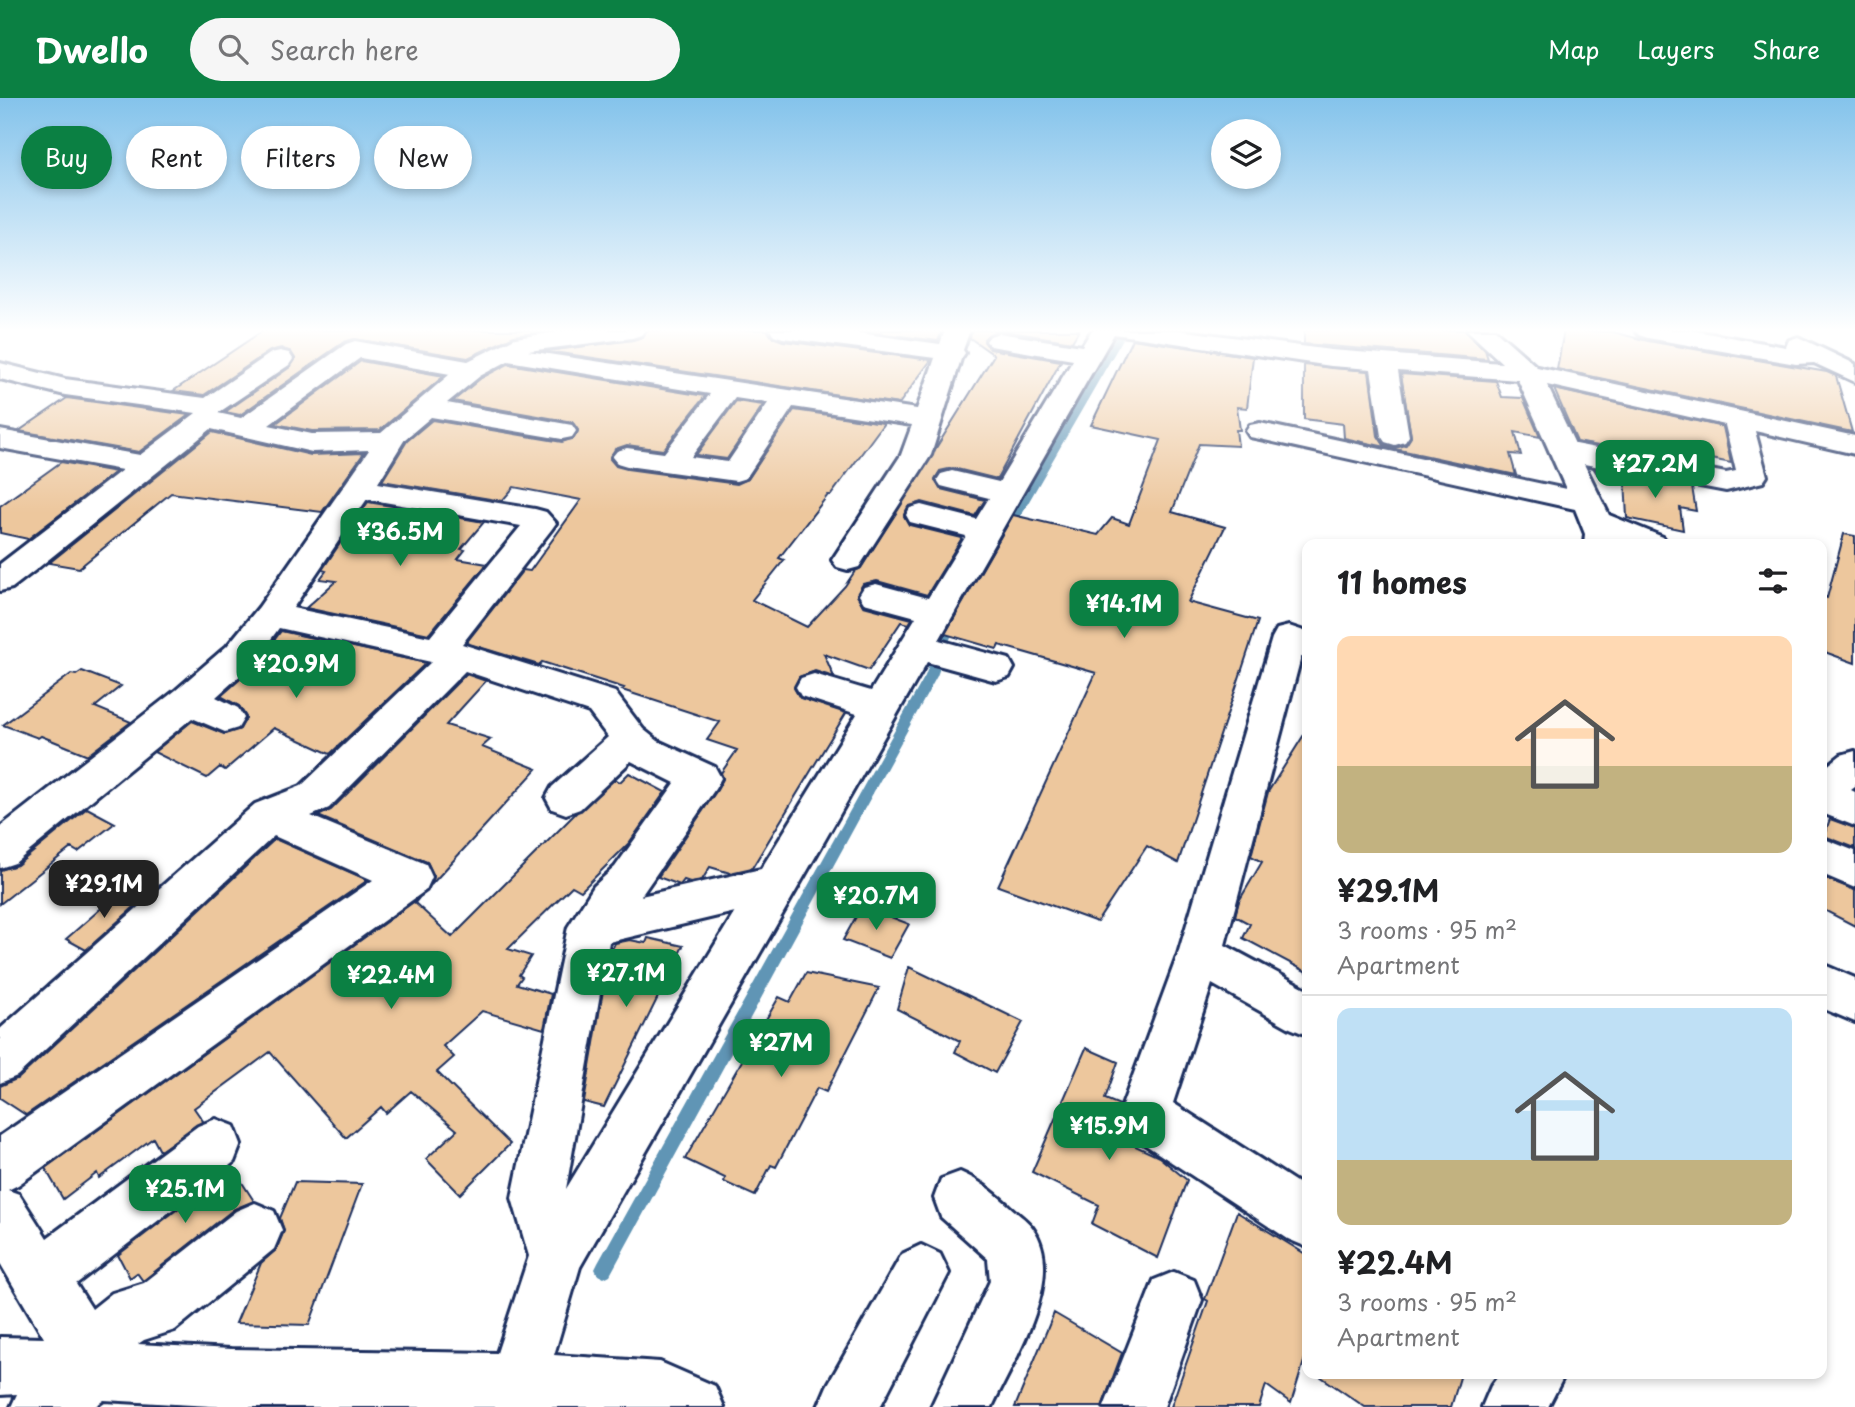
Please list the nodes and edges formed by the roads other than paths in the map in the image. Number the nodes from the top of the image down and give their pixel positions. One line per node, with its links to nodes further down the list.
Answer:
1 (87, 391): 16 (street)
2 (237, 391): 16 (street)
3 (297, 391): 19 (street)
4 (445, 391): 15 (street)
5 (669, 391): 14 (street)
6 (726, 391): 28 (street)
7 (743, 391): 13 (street)
8 (938, 391): 17 (street)
9 (1068, 391): 32 (street)
10 (1388, 391): 22 (street)
11 (1536, 391): 26 (street)
12 (1609, 391): 18 (street)
13 (786, 397): 17 (street); 28 (street)
14 (656, 407)
15 (425, 408): 20 (street); 24 (street)
16 (208, 413): 19 (street); 29 (street)
17 (928, 419): 37 (street)
18 (1738, 420): 25 (street); 26 (street)
19 (246, 428): 24 (street)
20 (562, 431)
21 (1260, 431): 34 (street)
22 (1395, 436)
23 (0, 439): 29 (street)
24 (389, 441): 31 (street)
25 (1855, 445)
26 (1564, 451): 34 (street)
27 (627, 457): 28 (street)
28 (671, 463)
29 (145, 465): 38 (street)
30 (952, 480): 32 (street)
31 (359, 489): 41 (street); 44 (street)
32 (1008, 493): 35 (street)
33 (921, 515): 35 (street)
34 (1595, 523): 36 (street)
35 (986, 531): 40 (street)
36 (1638, 539)
37 (848, 560)
38 (0, 580)
39 (876, 595): 40 (street)
40 (938, 611): 43 (street)
41 (271, 615): 44 (street); 47 (street)
42 (1302, 644): 62 (street)
43 (917, 647): 45 (street); 48 (street)
44 (449, 654): 50 (street); 56 (street)
45 (996, 668)
46 (814, 687): 48 (street)
47 (189, 700): 49 (street); 57 (street)
48 (881, 708): 60 (street)
49 (225, 718)
50 (630, 739): 54 (street); 61 (street)
51 (1855, 766): 52 (street)
52 (1827, 789)
53 (1827, 796): 55 (street)
54 (566, 798)
55 (1855, 810)
56 (269, 816): 66 (street); 68 (street)
57 (0, 851)
58 (1827, 857): 59 (street)
59 (1855, 870)
60 (777, 884): 61 (street); 73 (street)
61 (590, 927): 73 (street)
62 (1200, 954): 65 (street); 71 (street)
63 (1827, 987): 64 (street)
64 (1855, 1001)
65 (1302, 1010)
66 (0, 1060)
67 (216, 1144): 75 (street)
68 (0, 1167)
69 (960, 1198): 85 (street)
70 (0, 1213): 75 (street)
71 (1302, 1217)
72 (255, 1230): 77 (street)
73 (556, 1256): 81 (street)
74 (921, 1273): 84 (street)
75 (40, 1277): 77 (street)
76 (1174, 1300): 86 (street)
77 (91, 1361): 78 (street); 80 (street); 82 (street)
78 (0, 1366)
79 (1532, 1379): 87 (street)
80 (226, 1392): 81 (street)
81 (512, 1394): 83 (street)
82 (41, 1407)
83 (694, 1407)
84 (848, 1407)
85 (961, 1407)
86 (1134, 1407)
87 (1512, 1407)

